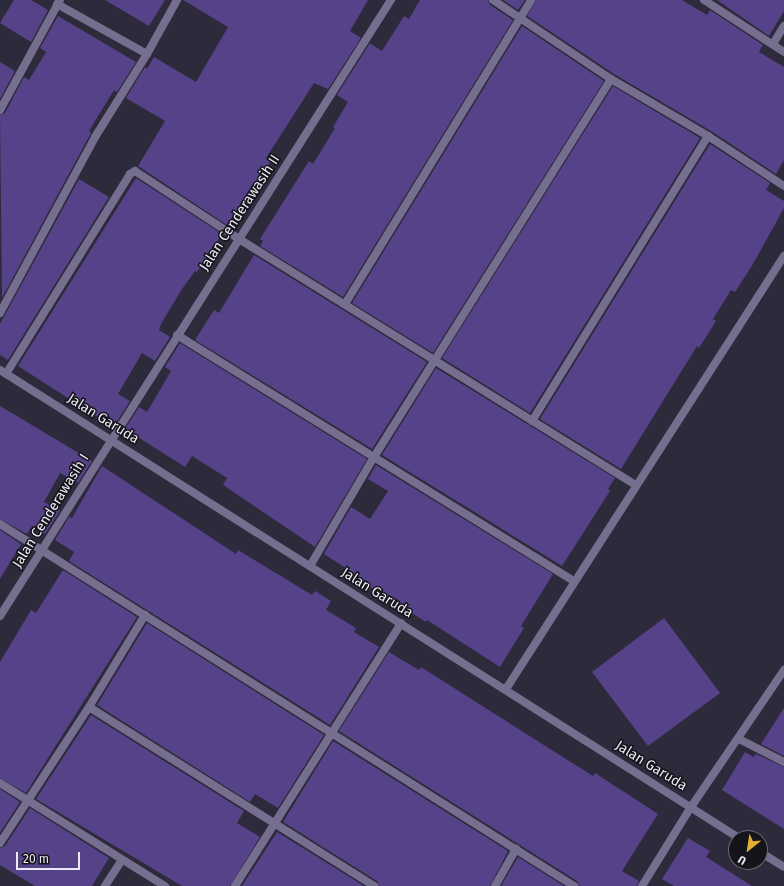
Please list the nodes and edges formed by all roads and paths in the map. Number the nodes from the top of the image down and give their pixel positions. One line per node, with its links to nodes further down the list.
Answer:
1 (177, 0): 11 (street)
2 (391, 0): 16 (street, Jalan Cenderawasih II)
3 (493, 0): 7 (street)
4 (530, 0): 7 (street)
5 (704, 0): 9 (street)
6 (58, 2): 11 (street); 13 (street)
7 (520, 16): 12 (street); 18 (street)
8 (784, 26): 9 (street)
9 (773, 44): 10 (street)
10 (784, 52)
11 (147, 54): 19 (street)
12 (611, 78): 14 (street); 21 (street)
13 (0, 110)
14 (708, 136): 15 (street); 23 (street)
15 (784, 186)
16 (239, 239): 18 (street); 20 (street, Jalan Cenderawasih II); 22 (street)
17 (784, 256): 26 (street)
18 (345, 304): 21 (street)
19 (0, 313)
20 (177, 335): 24 (street, Jalan Cenderawasih II); 25 (street)
21 (435, 360): 23 (street); 25 (street)
22 (3, 372): 24 (street, Jalan Garuda)
23 (532, 421): 26 (street)
24 (110, 440): 28 (street, Jalan Cenderawasih I); 29 (street, Jalan Garuda)
25 (374, 457): 29 (street); 30 (street)
26 (636, 484): 30 (street)
27 (0, 524): 28 (street)
28 (43, 551): 31 (street); 32 (street, Jalan Cenderawasih I)
29 (310, 566): 33 (street, Jalan Garuda)
30 (574, 581): 35 (street)
31 (145, 615): 36 (street); 37 (street)
32 (0, 616)
33 (401, 623): 35 (street, Jalan Garuda); 37 (street)
34 (784, 670): 38 (street)
35 (506, 689): 42 (street, Jalan Garuda)
36 (89, 707): 41 (street); 43 (street)
37 (331, 734): 43 (street); 46 (street)
38 (739, 739): 39 (street); 42 (street)
39 (784, 762)
40 (0, 783): 41 (street)
41 (26, 801): 45 (street); 48 (street)
42 (691, 807): 44 (street, Jalan Garuda); 56 (street)
43 (274, 823): 52 (street); 53 (street)
44 (728, 831)
45 (0, 843)
46 (516, 849): 54 (street); 55 (street)
47 (768, 857): 49 (street)
48 (122, 860): 50 (street); 51 (street)
49 (784, 867)
50 (105, 886)
51 (165, 886)
52 (235, 886)
53 (374, 886)
54 (494, 886)
55 (574, 886)
56 (642, 886)

